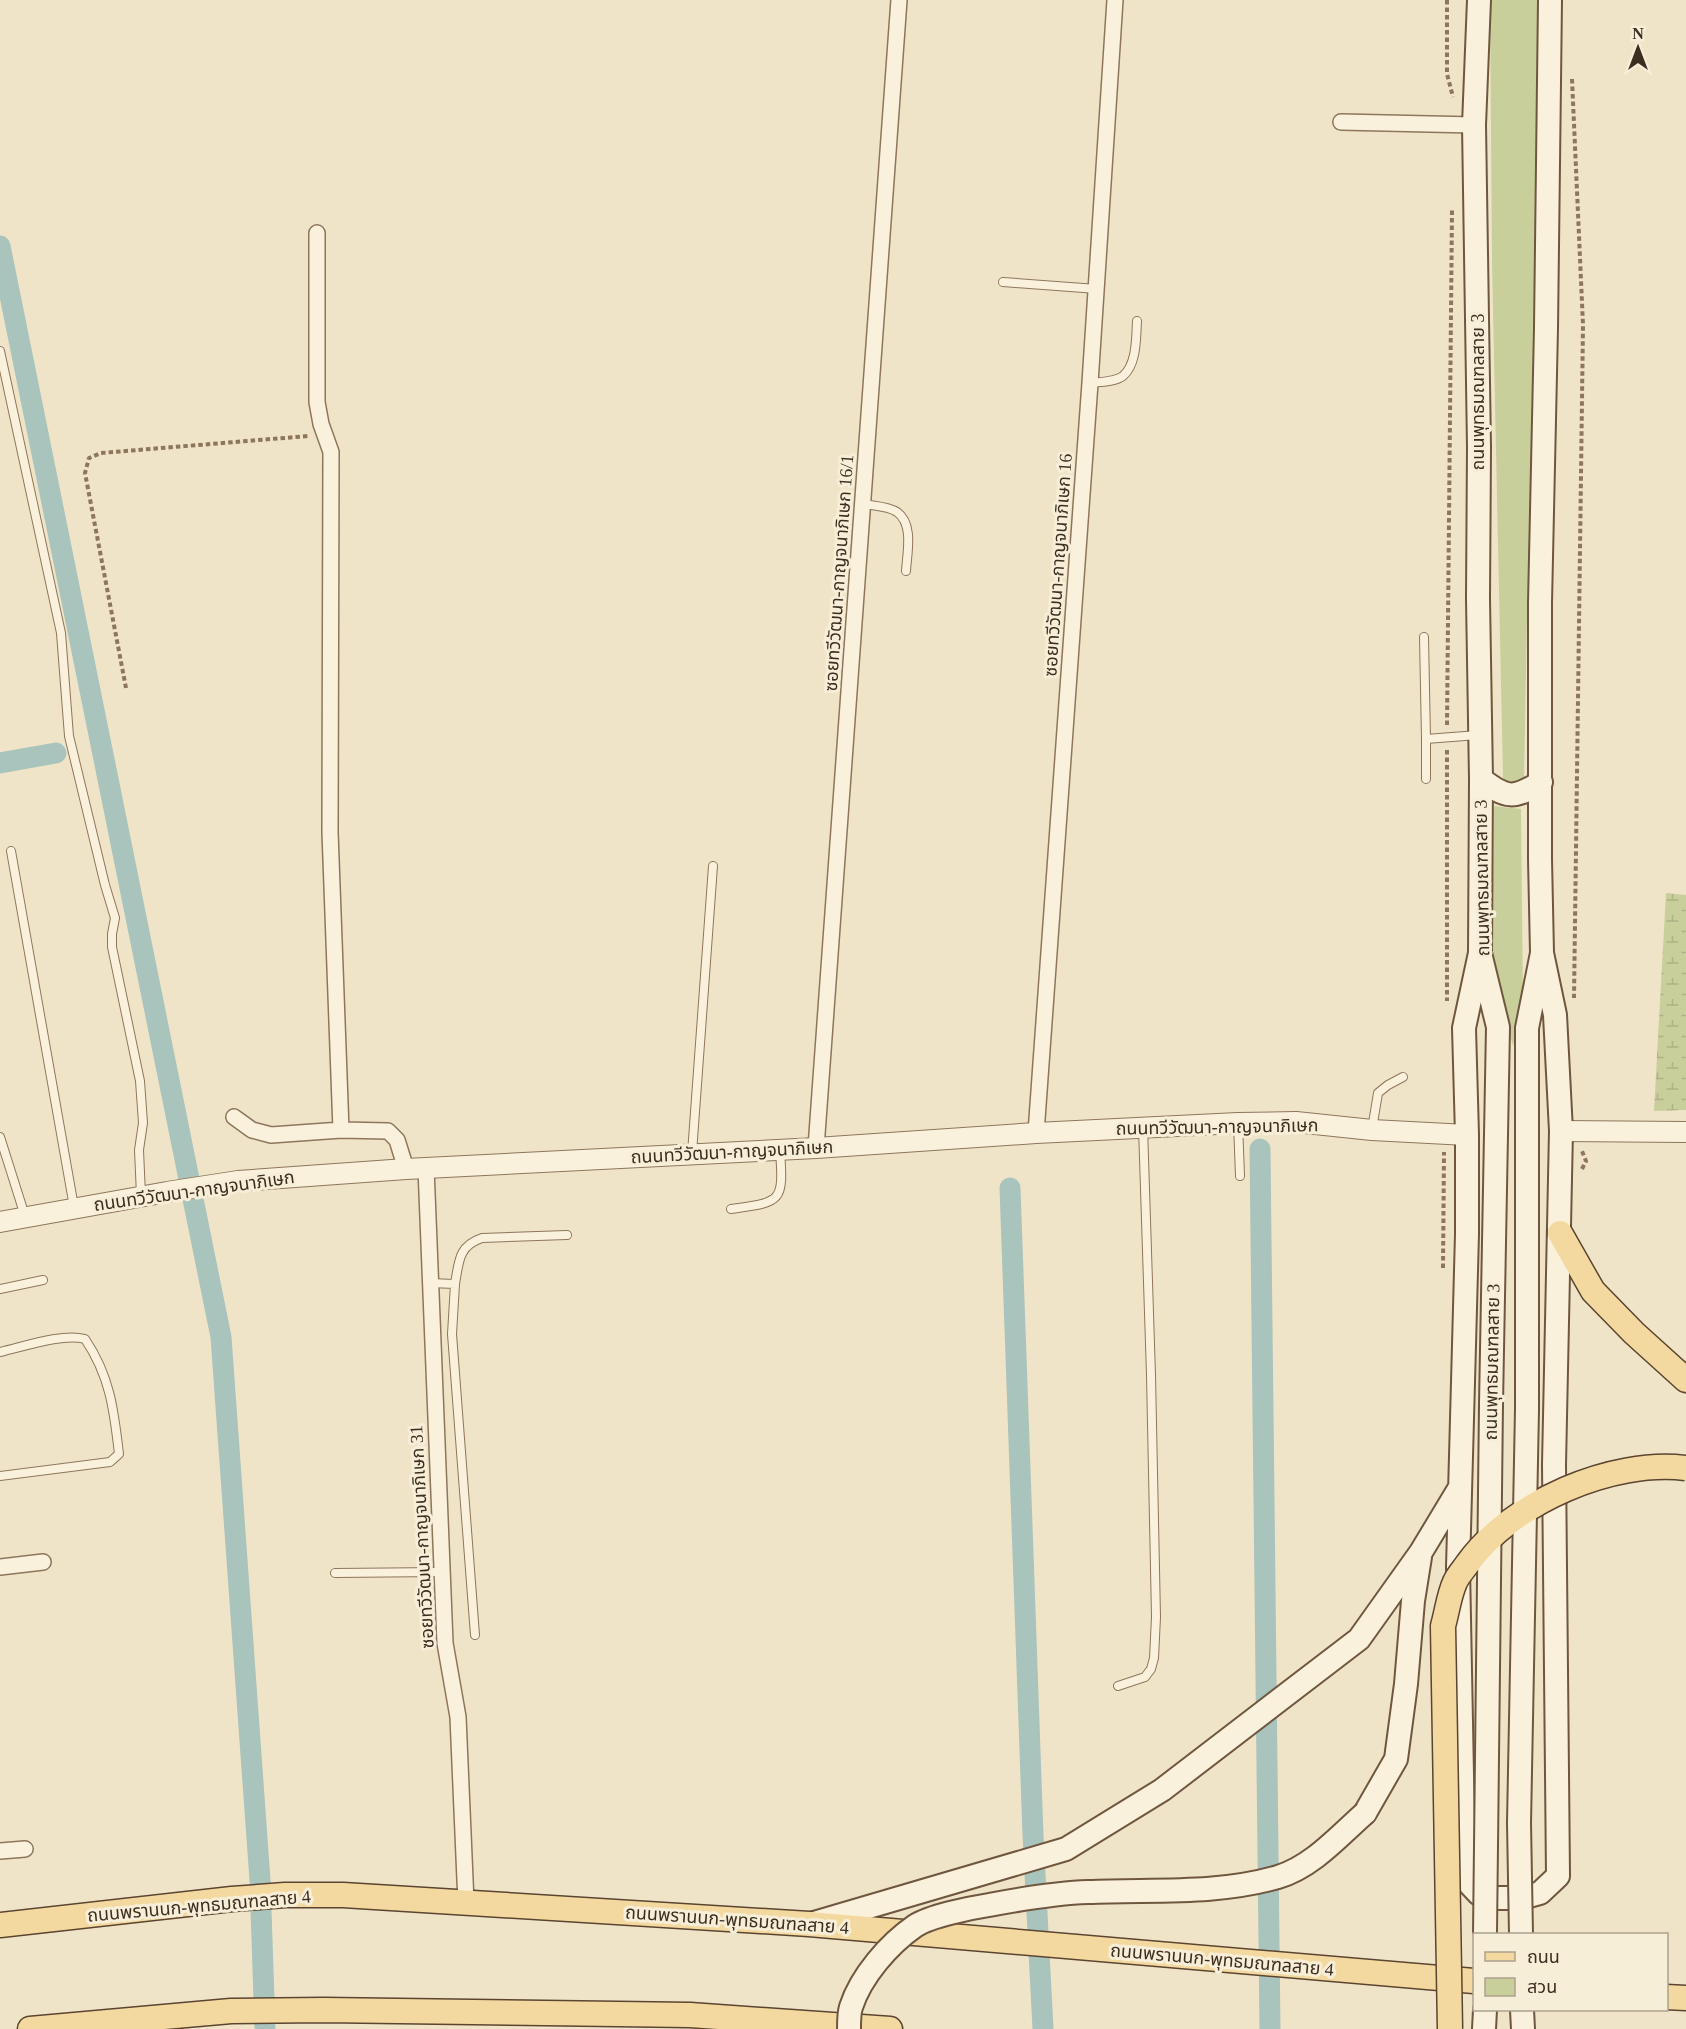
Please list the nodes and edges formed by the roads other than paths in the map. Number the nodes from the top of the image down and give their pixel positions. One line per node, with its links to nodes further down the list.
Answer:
1 (899, 0): 13 (street, ซอยทวีวัฒนา-กาญจนาภิเษก 16/1)
2 (1115, 0): 9 (street, ซอยทวีวัฒนา-กาญจนาภิเษก 16)
3 (1550, 0): 20 (main road, ถนนพุทธมณฑลสาย 3)
4 (1479, 10): 6 (main road, ถนนพุทธมณฑลสาย 3)
5 (1341, 122): 6 (street)
6 (1474, 125): 16 (main road, ถนนพุทธมณฑลสาย 3)
7 (317, 233): 29 (street)
8 (1003, 282): 9 (lane)
9 (1097, 289): 12 (street, ซอยทวีวัฒนา-กาญจนาภิเษก 16)
10 (1137, 321): 12 (lane)
11 (0, 351): 42 (lane)
12 (1090, 383): 33 (street, ซอยทวีวัฒนา-กาญจนาภิเษก 16)
13 (864, 504): 14 (lane); 36 (street, ซอยทวีวัฒนา-กาญจนาภิเษก 16/1)
14 (906, 571)
15 (1424, 637): 17 (lane)
16 (1481, 735): 17 (lane); 19 (main road, ถนนพุทธมณฑลสาย 3)
17 (1426, 739): 18 (lane)
18 (1426, 779)
19 (1481, 779): 20 (main road); 23 (main road, ถนนพุทธมณฑลสาย 3)
20 (1541, 782): 24 (main road, ถนนพุทธมณฑลสาย 3)
21 (11, 851): 43 (lane)
22 (712, 866): 38 (lane)
23 (1480, 952): 34 (main road); 70 (main road, ถนนพุทธมณฑลสาย 3, bridge)
24 (1542, 953): 31 (main road); 71 (main road, ถนนพุทธมณฑลสาย 3, bridge)
25 (1403, 1077): 30 (lane)
26 (234, 1117): 29 (street)
27 (1238, 1124): 28 (street, ถนนทวีวัฒนา-กาญจนาภิเษก); 30 (street, ถนนทวีวัฒนา-กาญจนาภิเษก); 41 (lane)
28 (1143, 1127): 33 (street, ถนนทวีวัฒนา-กาญจนาภิเษก); 64 (lane)
29 (341, 1130): 40 (street)
30 (1372, 1130): 34 (street, ถนนทวีวัฒนา-กาญจนาภิเษก)
31 (1561, 1131): 32 (street); 47 (main road)
32 (1686, 1132)
33 (1036, 1133): 36 (street, ถนนทวีวัฒนา-กาญจนาภิเษก)
34 (1467, 1135): 57 (main road)
35 (0, 1137): 45 (lane)
36 (816, 1148): 37 (street, ถนนทวีวัฒนา-กาญจนาภิเษก)
37 (780, 1149): 38 (street, ถนนทวีวัฒนา-กาญจนาภิเษก); 44 (lane)
38 (692, 1153): 39 (street, ถนนทวีวัฒนา-กาญจนาภิเษก)
39 (426, 1168): 40 (street, ถนนทวีวัฒนา-กาญจนาภิเษก); 50 (street, ซอยทวีวัฒนา-กาญจนาภิเษก 31)
40 (406, 1169): 42 (street, ถนนทวีวัฒนา-กาญจนาภิเษก)
41 (1240, 1176)
42 (141, 1197): 43 (street, ถนนทวีวัฒนา-กาญจนาภิเษก)
43 (75, 1208): 45 (street, ถนนทวีวัฒนา-กาญจนาภิเษก)
44 (731, 1209)
45 (26, 1218): 46 (street, ถนนทวีวัฒนา-กาญจนาภิเษก)
46 (0, 1222)
47 (1560, 1233): 54 (main road); 57 (main road)
48 (567, 1235): 51 (lane)
49 (43, 1280): 52 (lane)
50 (430, 1283): 51 (lane); 61 (street, ซอยทวีวัฒนา-กาญจนาภิเษก 31)
51 (455, 1284): 63 (lane)
52 (0, 1289)
53 (0, 1352): 56 (lane)
54 (1686, 1380)
55 (1686, 1468): 81 (main road, bridge)
56 (0, 1476)
57 (1460, 1488): 58 (main road)
58 (1421, 1552): 68 (main road); 79 (main road, bridge)
59 (42, 1562): 60 (street)
60 (0, 1567)
61 (441, 1572): 62 (lane); 67 (street, ซอยทวีวัฒนา-กาญจนาภิเษก 31)
62 (335, 1573)
63 (475, 1635)
64 (1118, 1686)
65 (25, 1849): 66 (street)
66 (0, 1851)
67 (466, 1903): 68 (main road, ถนนพรานนก-พุทธมณฑลสาย 4); 69 (main road, ถนนพรานนก-พุทธมณฑลสาย 4)
68 (809, 1924): 72 (main road, ถนนพรานนก-พุทธมณฑลสาย 4)
69 (0, 1925)
70 (1485, 1933)
71 (1521, 1933)
72 (1473, 1981)
73 (1668, 1997): 74 (main road)
74 (1686, 1998)
75 (1485, 2011): 82 (main road)
76 (1522, 2011): 83 (main road)
77 (468, 2020): 78 (main road); 80 (main road)
78 (30, 2029)
79 (849, 2029)
80 (890, 2029)
81 (1450, 2029)
82 (1484, 2029)
83 (1523, 2029)

